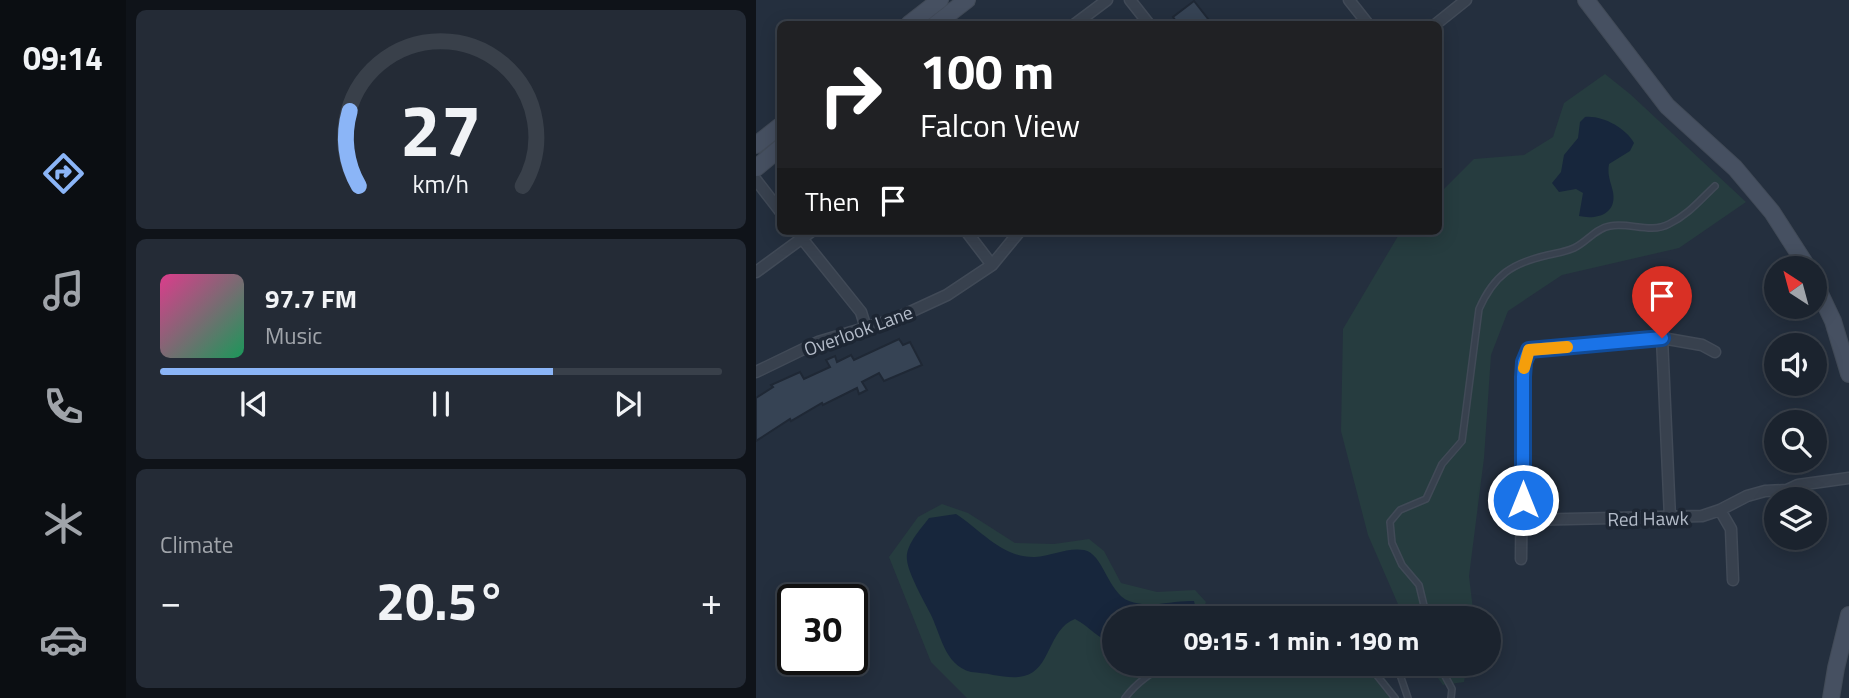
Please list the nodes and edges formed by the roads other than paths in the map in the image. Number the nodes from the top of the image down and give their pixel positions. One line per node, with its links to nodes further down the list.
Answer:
1 (940, 0): 8 (street)
2 (967, 0): 9 (street)
3 (1107, 0): 10 (street)
4 (1130, 0): 11 (street)
5 (1349, 0): 12 (street)
6 (1466, 0): 13 (street)
7 (1586, 0): 24 (street)
8 (913, 21)
9 (940, 21)
10 (1079, 21)
11 (1147, 21)
12 (1366, 21)
13 (1440, 21)
14 (777, 128): 15 (street)
15 (756, 145)
16 (777, 150): 17 (street)
17 (756, 167)
18 (756, 180): 20 (street)
19 (1715, 186): 39 (lane)
20 (777, 207)
21 (799, 235): 26 (street); 28 (street)
22 (969, 235): 25 (street)
23 (1017, 235): 25 (street, Overlook Lane)
24 (1800, 256)
25 (992, 265): 28 (street, Overlook Lane)
26 (756, 272)
27 (1827, 308): 32 (street)
28 (866, 328): 31 (street, Overlook Lane)
29 (1662, 338): 30 (street); 35 (street); 36 (street)
30 (1715, 352)
31 (756, 372)
32 (1849, 374)
33 (1849, 478): 34 (street, Red Hawk)
34 (1720, 510): 35 (street, Red Hawk); 38 (street)
35 (1670, 518): 36 (street, Red Hawk)
36 (1523, 520): 37 (street)
37 (1521, 559)
38 (1733, 580)
39 (1424, 606)
40 (1849, 615): 41 (street)
41 (1842, 669): 50 (street)
42 (1149, 676): 46 (lane)
43 (1377, 676): 47 (lane)
44 (1400, 676): 48 (lane)
45 (1445, 676): 49 (lane)
46 (1125, 698)
47 (1395, 698)
48 (1408, 698)
49 (1451, 698)
50 (1831, 698)

